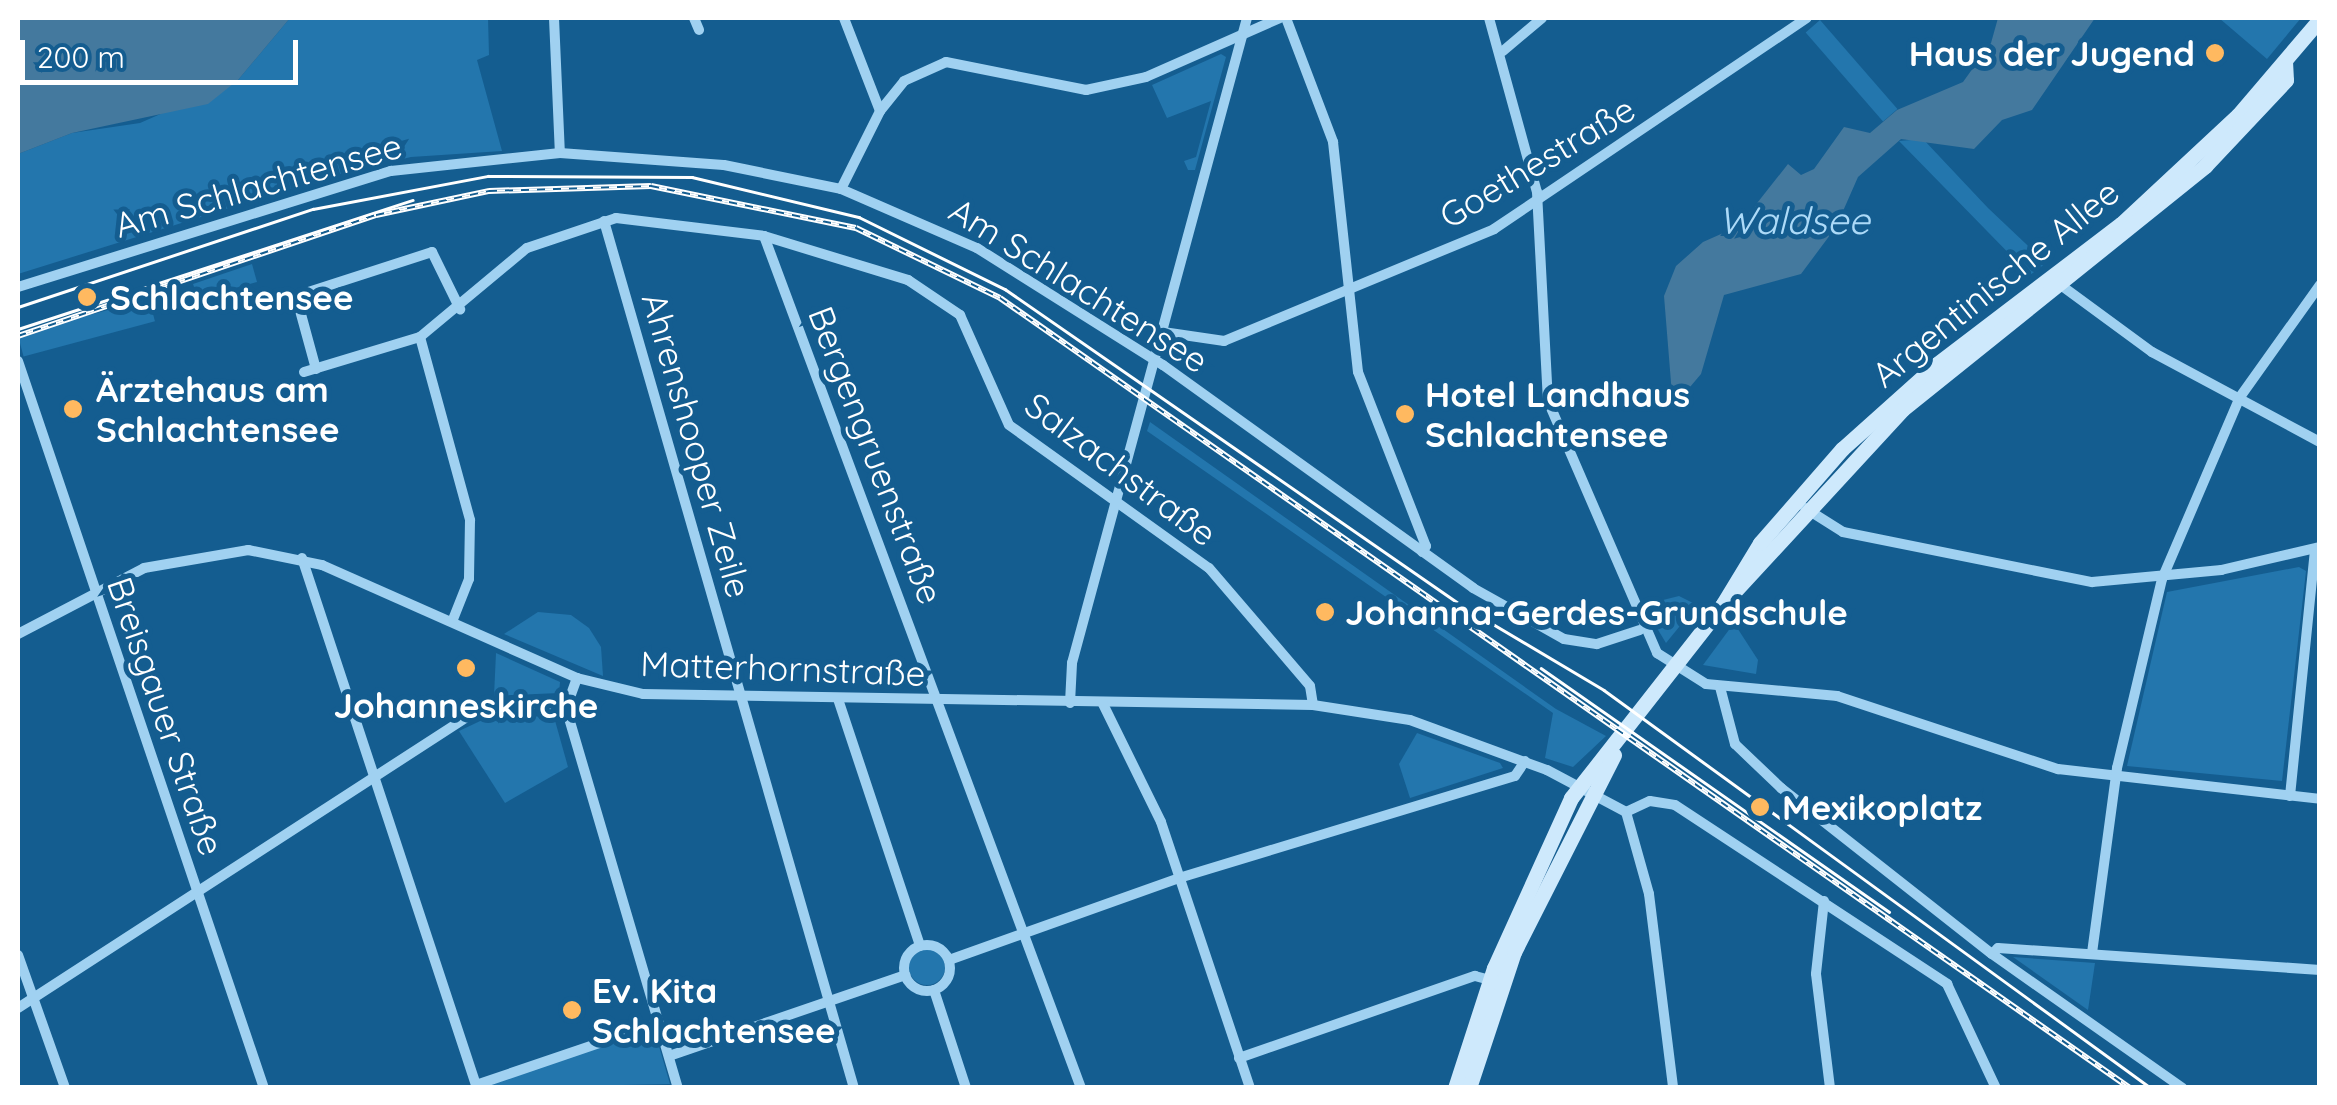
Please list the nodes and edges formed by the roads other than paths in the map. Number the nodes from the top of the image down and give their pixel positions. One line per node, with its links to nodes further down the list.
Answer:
1 (554, 18): 15 (street)
2 (694, 18): 10 (street)
3 (844, 18): 14 (street)
4 (1247, 18): 11 (street)
5 (1283, 18): 11 (street); 23 (street)
6 (1490, 18): 12 (street)
7 (1542, 18): 12 (street)
8 (1806, 18): 17 (street, Goethestraße)
9 (2320, 19): 13 (main road, Argentinische Allee)
10 (698, 30)
11 (1242, 34): 14 (street); 25 (street)
12 (1503, 52): 17 (street)
13 (2285, 62): 21 (main road, Argentinische Allee); 33 (main road, Argentinische Allee)
14 (880, 111): 16 (street)
15 (560, 152): 16 (street, Am Schlachtensee); 22 (street, Am Schlachtensee)
16 (841, 190): 27 (street, Am Schlachtensee)
17 (1538, 201): 23 (street, Goethestraße); 40 (street)
18 (604, 221): 19 (street, Salzachstraße); 24 (street, Salzachstraße); 45 (street, Ahrenshooper Zeile)
19 (764, 236): 32 (street, Salzachstraße); 47 (street, Bergengruenstraße)
20 (2320, 285): 30 (street)
21 (2062, 286): 30 (street); 33 (main road, Argentinische Allee)
22 (18, 287)
23 (1346, 291): 25 (street, Goethestraße); 35 (street)
24 (460, 308): 26 (street, Salzachstraße); 26 (street, Salzachstraße)
25 (1163, 332): 27 (street)
26 (420, 337): 39 (street)
27 (1155, 360): 32 (street); 35 (street, Am Schlachtensee)
28 (18, 361): 29 (street, Breisgauer Straße)
29 (21, 383): 38 (street, Breisgauer Straße)
30 (2240, 396): 31 (street); 37 (street)
31 (2320, 442)
32 (1118, 498): 48 (street); 50 (street, Salzachstraße)
33 (1802, 505): 37 (street); 42 (main road, Argentinische Allee)
34 (2317, 548): 37 (street); 58 (street)
35 (1422, 552): 40 (street, Am Schlachtensee)
36 (302, 558): 38 (street, Matterhornstraße); 39 (street, Matterhornstraße); 54 (street)
37 (2162, 579): 55 (street)
38 (95, 592): 41 (street, Matterhornstraße); 62 (street, Breisgauer Straße)
39 (452, 622): 43 (street, Matterhornstraße)
40 (1640, 630): 42 (street)
41 (18, 634)
42 (1676, 669): 44 (street); 52 (main road, Argentinische Allee)
43 (577, 678): 45 (street, Matterhornstraße); 51 (street)
44 (1720, 687): 55 (street); 67 (street)
45 (741, 696): 46 (street, Matterhornstraße); 75 (street, Ahrenshooper Zeile)
46 (838, 699): 47 (street, Matterhornstraße); 65 (street)
47 (938, 700): 48 (street, Matterhornstraße); 64 (street, Bergengruenstraße)
48 (1070, 703): 49 (street, Matterhornstraße)
49 (1103, 704): 50 (street, Matterhornstraße); 61 (street)
50 (1313, 704): 53 (street, Matterhornstraße)
51 (566, 708): 54 (street); 77 (street)
52 (1618, 747): 56 (main road); 57 (main road)
53 (1524, 762): 56 (street, Matterhornstraße); 61 (street)
54 (371, 778): 62 (street); 80 (street)
55 (2115, 780): 58 (street); 66 (street)
56 (1579, 786): 57 (street, Matterhornstraße); 72 (main road)
57 (1594, 795): 60 (street, Matterhornstraße); 89 (main road)
58 (2290, 796): 59 (street)
59 (2320, 799)
60 (1626, 812): 63 (street); 90 (street)
61 (1179, 878): 64 (street); 79 (street)
62 (196, 890): 74 (street); 83 (street, Breisgauer Straße)
63 (1824, 901): 91 (street); 92 (street)
64 (1024, 933): 69 (street); 86 (street, Bergengruenstraße)
65 (920, 946): 69 (street); 71 (street)
66 (2092, 953): 67 (street); 70 (street)
67 (1992, 954): 93 (street)
68 (18, 955): 74 (street)
69 (949, 960): 73 (street)
70 (2320, 970)
71 (905, 975): 73 (street); 75 (street)
72 (1490, 980): 79 (street); 88 (main road)
73 (934, 990): 85 (street)
74 (34, 995): 76 (street); 82 (street)
75 (828, 1001): 78 (street); 84 (street, Ahrenshooper Zeile)
76 (18, 1008)
77 (658, 1023): 78 (street); 80 (street)
78 (669, 1056): 81 (street)
79 (1239, 1058): 87 (street)
80 (476, 1086)
81 (676, 1087)
82 (64, 1088)
83 (264, 1088)
84 (854, 1088)
85 (966, 1088)
86 (1081, 1088)
87 (1250, 1088)
88 (1455, 1088)
89 (1468, 1088)
90 (1673, 1088)
91 (1830, 1088)
92 (1996, 1088)
93 (2182, 1088)

